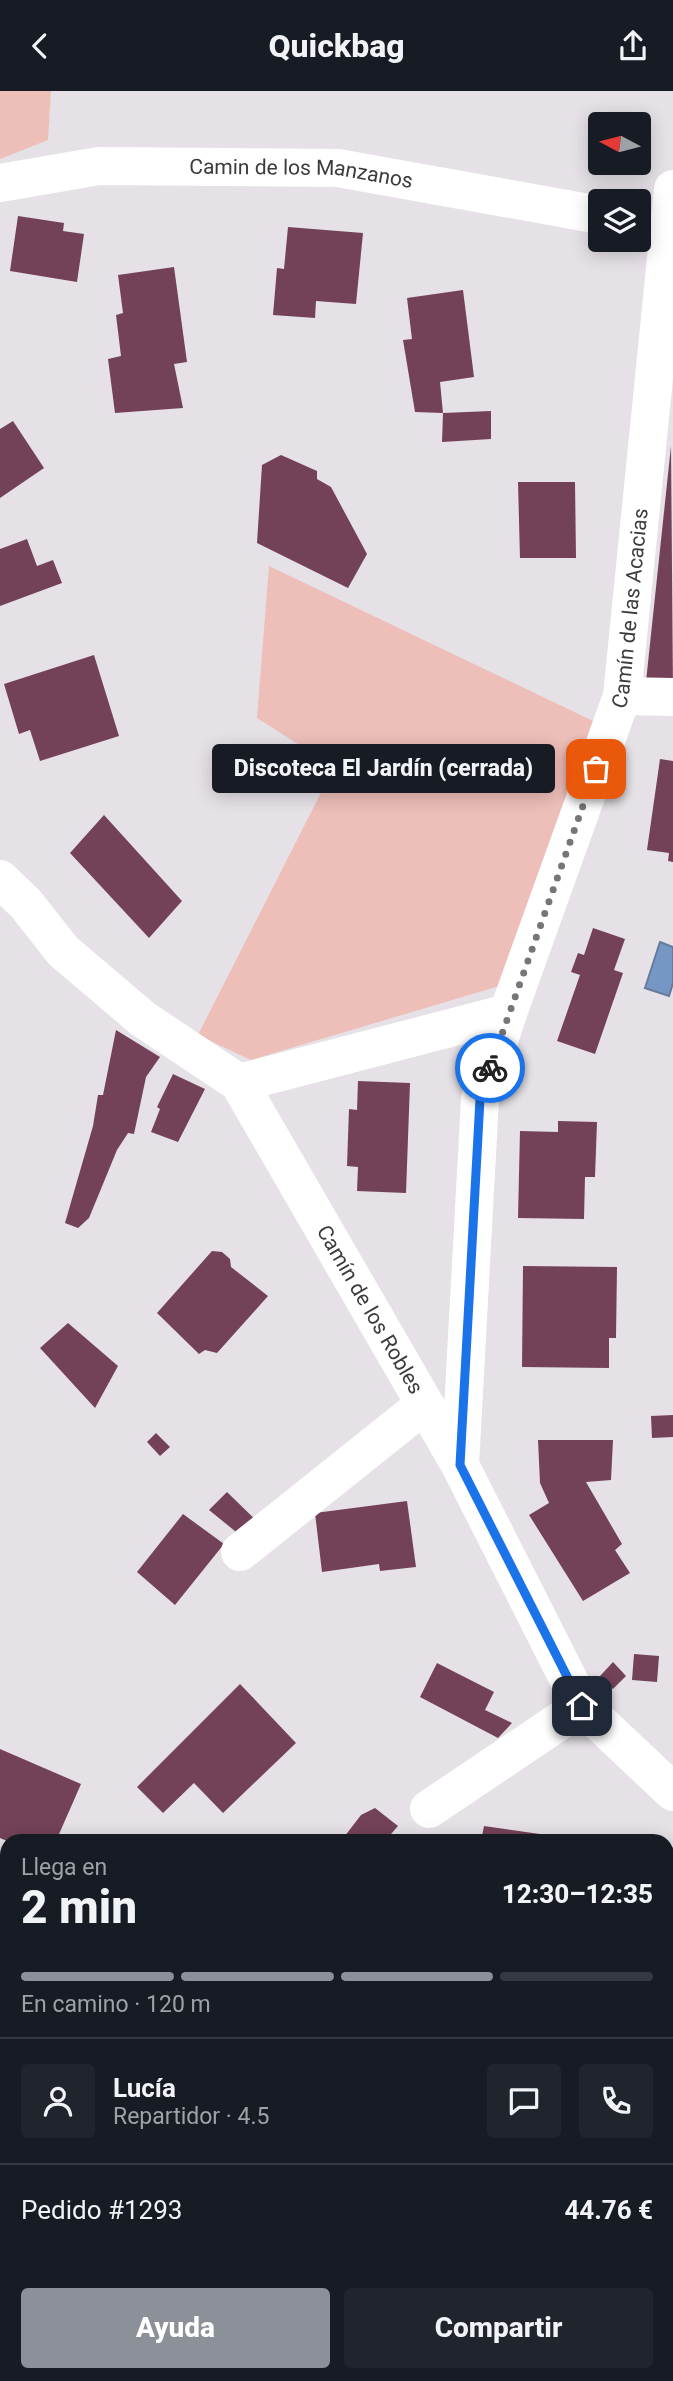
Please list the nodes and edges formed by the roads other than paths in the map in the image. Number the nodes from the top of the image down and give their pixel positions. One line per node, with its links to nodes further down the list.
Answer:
1 (0, 183): 3 (street, Camin de los Manzanos)
2 (673, 188): 4 (street, Camín de las Acacias)
3 (588, 213)
4 (660, 226): 5 (street, Camín de las Acacias)
5 (622, 696): 6 (street); 9 (street, Camín de las Acacias)
6 (673, 697)
7 (0, 857): 8 (street, Camín de los Robles)
8 (13, 892): 10 (street, Camín de los Robles)
9 (508, 1013): 10 (street); 12 (street, Camín de las Acacias)
10 (239, 1083): 11 (street, Camín de los Robles)
11 (424, 1405): 12 (street, Camín de los Robles); 13 (street)
12 (460, 1465): 14 (street, Camín de los Robles)
13 (240, 1552)
14 (582, 1706): 15 (street, Camín de los Robles); 16 (street)
15 (673, 1792)
16 (429, 1809)

